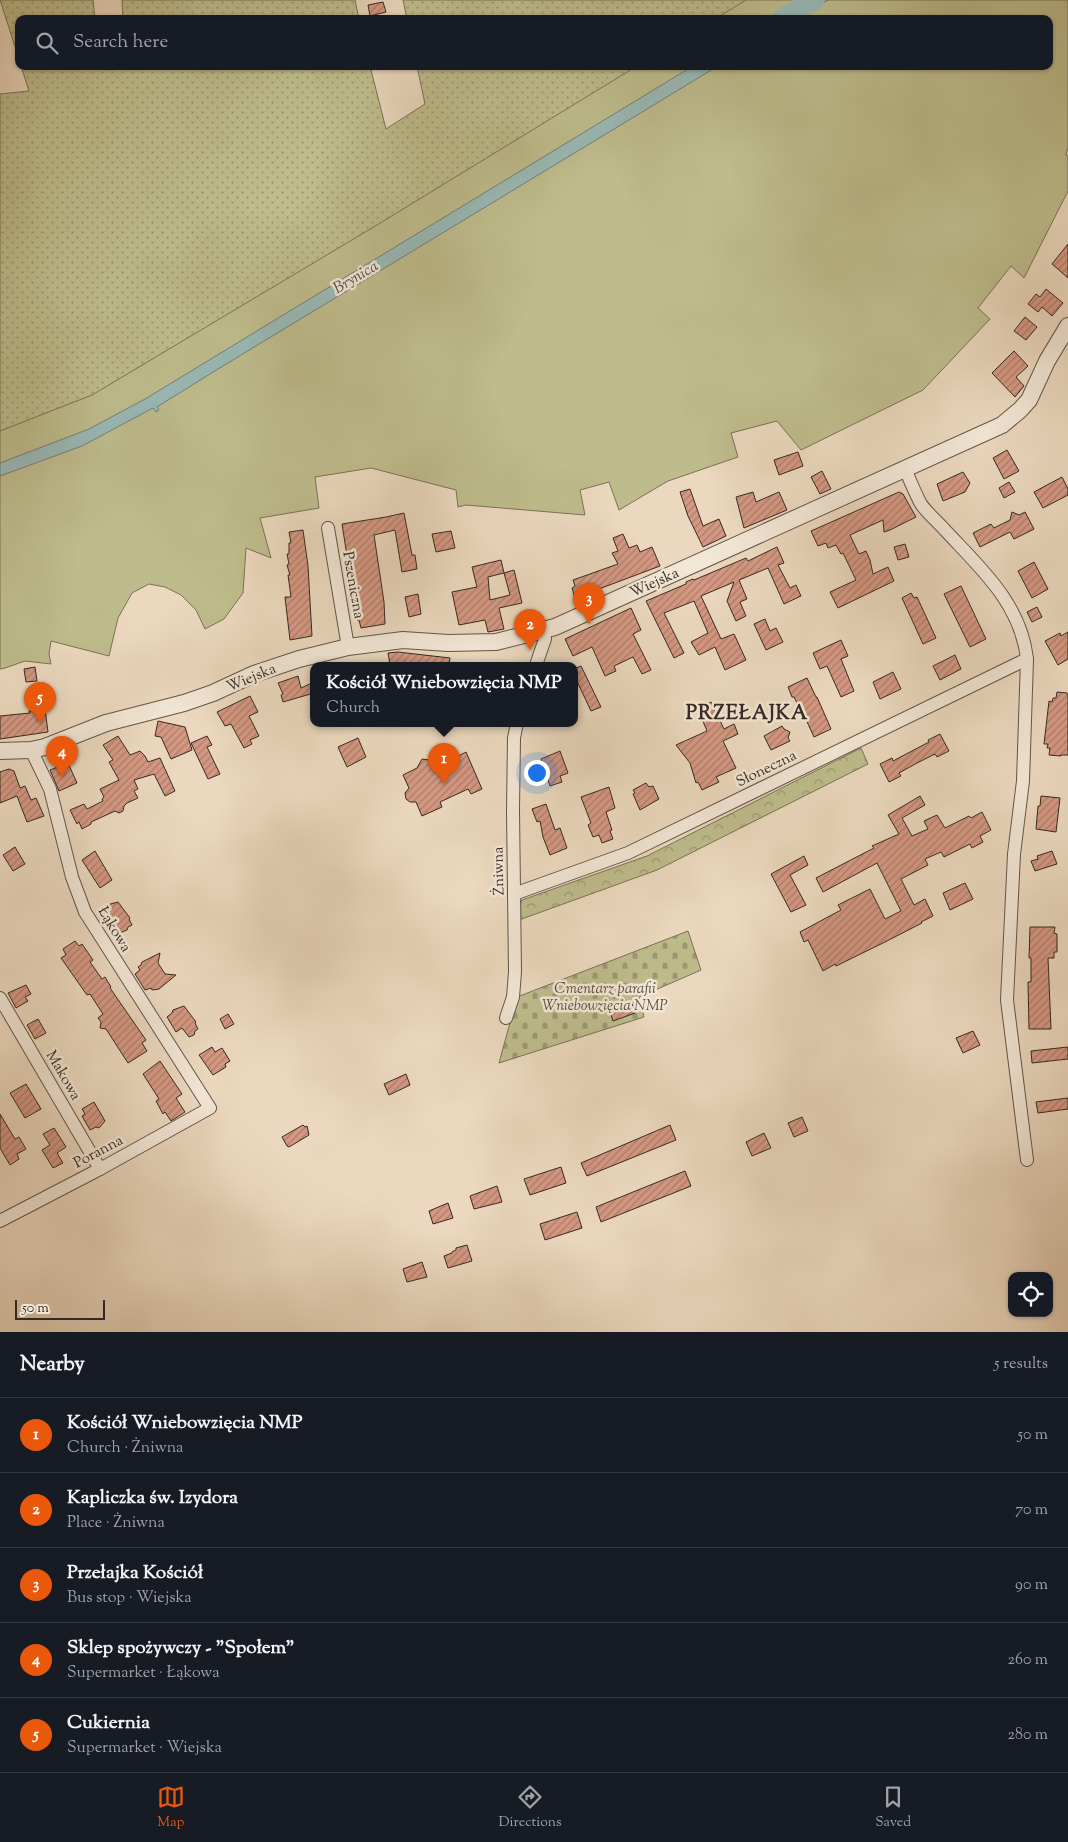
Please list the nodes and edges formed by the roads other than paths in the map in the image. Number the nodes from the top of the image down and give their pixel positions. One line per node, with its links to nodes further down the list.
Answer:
1 (1068, 326): 2 (street, Wiejska)
2 (905, 469): 4 (street, Wiejska); 6 (street)
3 (328, 528): 5 (street, Pszeniczna)
4 (544, 631): 5 (street, Wiejska); 7 (street)
5 (348, 648): 9 (street, Wiejska)
6 (1026, 659): 11 (street, Słoneczna); 15 (street)
7 (537, 662)
8 (516, 727): 11 (street, Żniwna)
9 (31, 750): 10 (street, Wiejska); 14 (street, Łąkowa)
10 (0, 751)
11 (514, 894): 13 (street, Żniwna)
12 (0, 998): 16 (street, Makowa)
13 (506, 1018)
14 (210, 1108): 16 (street, Poranna)
15 (1028, 1160)
16 (100, 1169): 17 (street, Poranna)
17 (0, 1221)

